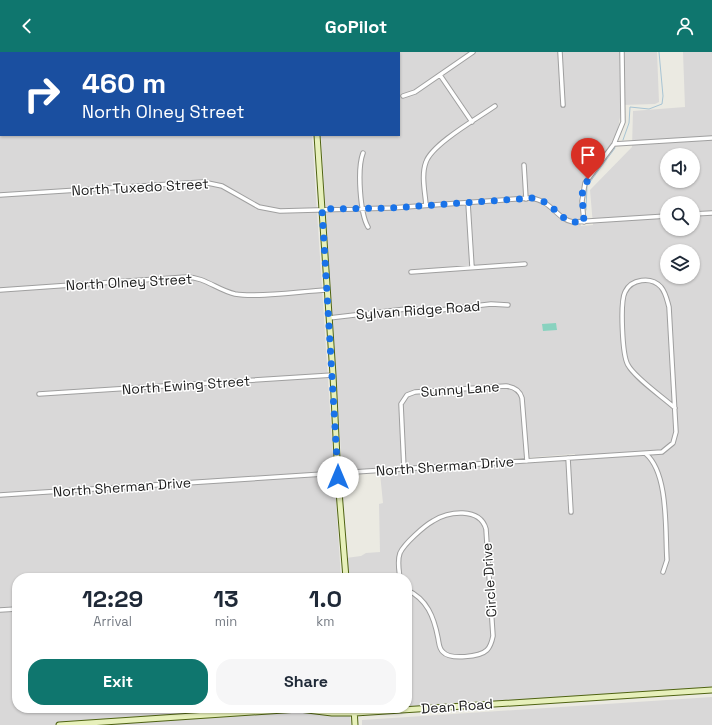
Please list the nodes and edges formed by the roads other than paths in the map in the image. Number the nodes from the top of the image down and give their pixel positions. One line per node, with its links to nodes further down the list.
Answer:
1 (473, 52): 4 (street)
2 (560, 52): 6 (street)
3 (622, 52): 11 (street)
4 (440, 75): 5 (street); 8 (street)
5 (403, 96)
6 (563, 105)
7 (495, 106): 8 (street)
8 (472, 122): 17 (street)
9 (317, 136): 19 (street)
10 (712, 138): 11 (street)
11 (614, 144): 23 (street)
12 (363, 153): 18 (street)
13 (524, 165): 15 (street)
14 (0, 195): 19 (street, North Tuxedo Street)
15 (526, 199): 16 (street); 23 (street)
16 (468, 202): 17 (street); 26 (street)
17 (426, 205): 18 (street)
18 (363, 208): 19 (street); 24 (street)
19 (322, 209): 29 (street)
20 (712, 213): 21 (street)
21 (700, 214)
22 (660, 217): 23 (street)
23 (584, 222)
24 (368, 227)
25 (525, 264): 26 (street)
26 (472, 267): 27 (street)
27 (411, 272)
28 (0, 290): 29 (street, North Olney Street)
29 (327, 290): 31 (street)
30 (508, 305): 31 (street, Sylvan Ridge Road)
31 (329, 318): 32 (street)
32 (333, 375): 33 (street, North Ewing Street); 39 (street)
33 (39, 394)
34 (675, 408): 34 (street); 35 (street, North Sherman Drive)
35 (646, 454): 36 (street, North Sherman Drive); 42 (street)
36 (568, 458): 37 (street, North Sherman Drive); 41 (street)
37 (527, 461): 38 (street, North Sherman Drive); 38 (street, Sunny Lane)
38 (404, 469): 39 (street, North Sherman Drive)
39 (338, 473): 40 (street, North Sherman Drive); 43 (street)
40 (0, 495)
41 (571, 512)
42 (663, 572)
43 (346, 573)
44 (399, 573): 45 (street, Circle Drive)
45 (412, 593)
46 (12, 609): 47 (street)
47 (0, 610)
48 (712, 690): 49 (street, Dean Road)
49 (412, 707)
50 (246, 713): 52 (street, Dean Road)
51 (354, 713): 54 (street)
52 (106, 723): 53 (street, Dean Road)
53 (59, 725)
54 (355, 725)

